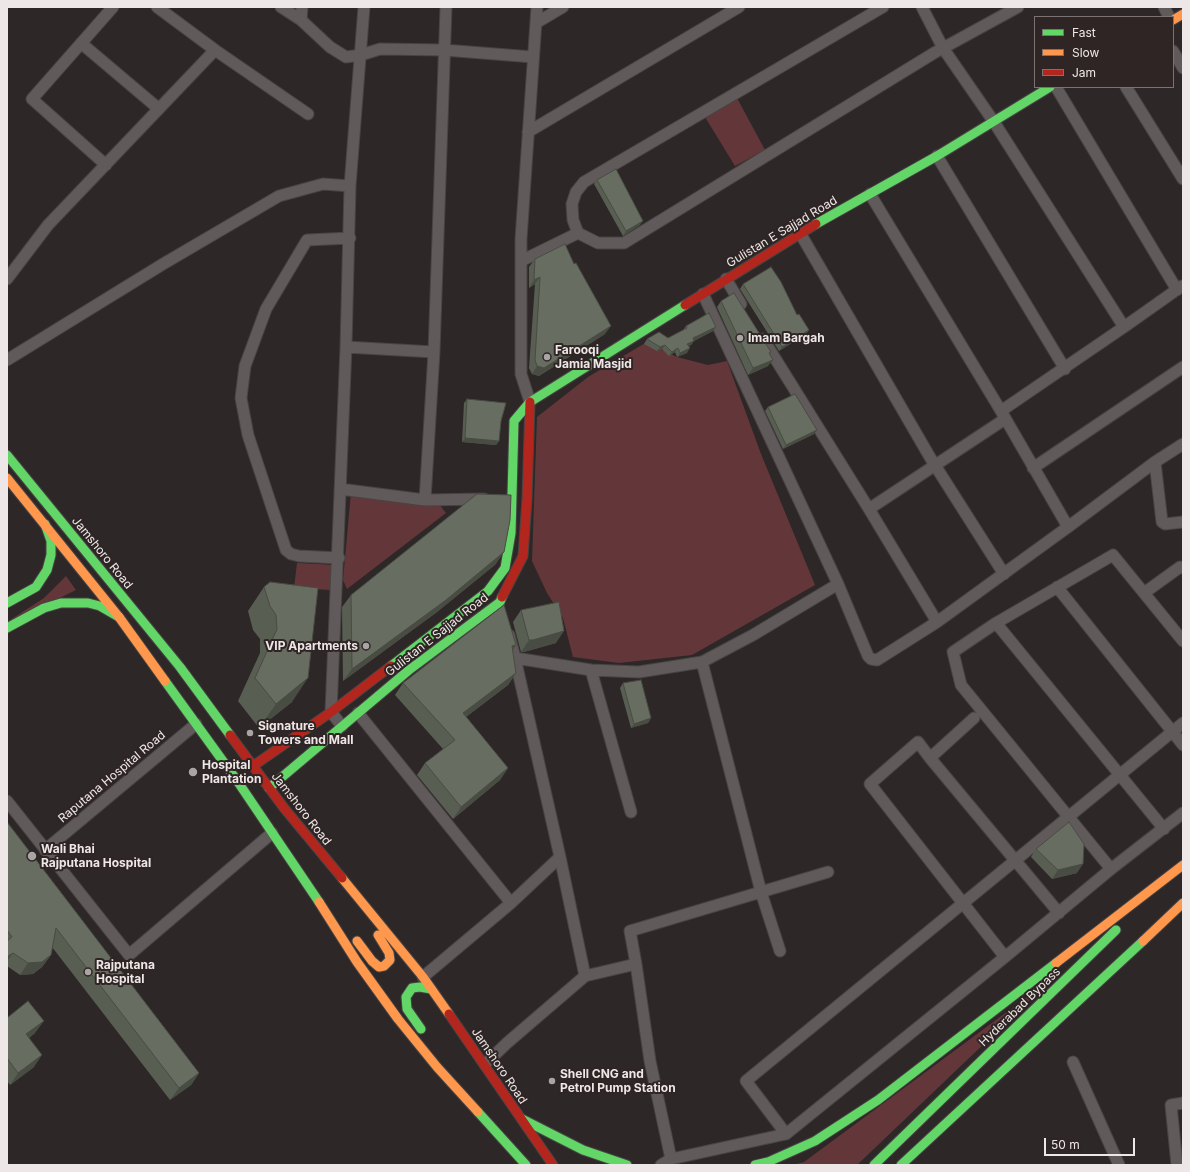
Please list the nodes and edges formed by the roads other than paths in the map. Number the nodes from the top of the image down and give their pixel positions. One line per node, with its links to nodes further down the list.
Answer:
1 (113, 7): 19 (street)
2 (157, 7): 21 (street)
3 (281, 7): 17 (street)
4 (302, 7): 17 (street)
5 (364, 7): 24 (street)
6 (446, 7): 22 (street)
7 (537, 7): 18 (street)
8 (563, 7): 18 (street)
9 (739, 7): 33 (street)
10 (882, 7): 39 (street)
11 (922, 7): 20 (street)
12 (1018, 7): 20 (street)
13 (1164, 7): 15 (street)
14 (1183, 14): 16 (main road)
15 (1168, 16)
16 (1174, 19)
17 (301, 20): 24 (street)
18 (536, 23): 25 (street)
19 (81, 43): 30 (street); 35 (street)
20 (943, 48): 32 (street); 39 (street)
21 (214, 50): 30 (street); 31 (street)
22 (444, 50): 24 (street); 25 (street); 51 (street)
23 (1174, 53): 26 (street)
24 (361, 55): 37 (street)
25 (533, 57): 33 (street)
26 (1183, 68)
27 (1048, 88): 32 (main road, Gulistan E Sajjad Road)
28 (1057, 88): 45 (street)
29 (1127, 88): 36 (street)
30 (159, 109): 35 (street)
31 (308, 114)
32 (994, 122): 34 (main road, Gulistan E Sajjad Road); 49 (street)
33 (528, 132): 42 (street)
34 (937, 156): 38 (main road, Gulistan E Sajjad Road); 54 (street)
35 (106, 165): 43 (street)
36 (1183, 179)
37 (350, 186): 41 (street); 52 (street)
38 (870, 194): 40 (main road, Gulistan E Sajjad Road); 56 (street)
39 (578, 233): 42 (street)
40 (800, 233): 44 (main road, Gulistan E Sajjad Road); 60 (street)
41 (350, 238): 50 (street); 71 (street)
42 (521, 261): 55 (street)
43 (7, 279)
44 (726, 279): 46 (main road, Gulistan E Sajjad Road); 47 (street)
45 (1180, 288): 49 (street)
46 (703, 294): 55 (main road, Gulistan E Sajjad Road); 74 (street)
47 (747, 313)
48 (755, 327): 67 (street)
49 (1124, 328): 54 (street)
50 (346, 347): 51 (street); 63 (street)
51 (434, 352): 66 (street)
52 (7, 360)
53 (1183, 366): 61 (street)
54 (1065, 369): 56 (street)
55 (530, 402): 64 (main road, Gulistan E Sajjad Road); 65 (main road, Gulistan E Sajjad Road)
56 (1003, 415): 60 (street); 61 (street)
57 (1183, 444): 59 (street)
58 (7, 455): 96 (main road, Jamshoro Road)
59 (1155, 462): 68 (street); 70 (street)
60 (935, 466): 67 (street); 73 (street)
61 (1033, 468): 70 (street)
62 (7, 478): 69 (main road)
63 (340, 489): 66 (street); 71 (street)
64 (504, 499): 65 (street); 66 (street); 87 (main road, Gulistan E Sajjad Road)
65 (527, 499): 77 (main road, Gulistan E Sajjad Road)
66 (425, 500)
67 (869, 509): 80 (street)
68 (1183, 522)
69 (45, 523): 78 (main road); 79 (main road)
70 (1068, 527): 73 (street)
71 (339, 558): 87 (street)
72 (1183, 568): 76 (street)
73 (1004, 574): 80 (street)
74 (838, 584): 80 (street); 85 (street)
75 (1057, 587): 76 (street); 81 (street); 93 (street)
76 (1144, 593): 83 (street)
77 (500, 602): 84 (street); 88 (main road, Gulistan E Sajjad Road)
78 (7, 603)
79 (119, 617): 82 (main road); 91 (main road)
80 (937, 622)
81 (996, 623): 97 (street); 102 (street)
82 (7, 628)
83 (1183, 641)
84 (516, 658): 86 (street); 106 (street)
85 (702, 662): 86 (street); 112 (street)
86 (591, 670): 100 (street)
87 (332, 712): 92 (street); 96 (main road, Gulistan E Sajjad Road)
88 (358, 713): 92 (main road, Gulistan E Sajjad Road); 113 (street)
89 (974, 718): 95 (street)
90 (1183, 723): 93 (street)
91 (196, 724): 104 (main road); 105 (street, Raputana Hospital Road)
92 (342, 726): 98 (main road, Gulistan E Sajjad Road)
93 (1172, 732): 94 (street); 97 (street)
94 (1183, 745)
95 (930, 758): 107 (street); 115 (street)
96 (253, 766): 98 (main road, Jamshoro Road)
97 (1119, 775): 102 (street); 103 (street)
98 (269, 788): 111 (main road, Jamshoro Road)
99 (7, 801): 105 (street)
100 (631, 812)
101 (1183, 813): 103 (street)
102 (1067, 818): 107 (street); 109 (street)
103 (1164, 829): 109 (street)
104 (272, 833): 105 (street); 117 (main road)
105 (46, 850)
106 (560, 857): 113 (street); 121 (street)
107 (1014, 861): 115 (street); 116 (street)
108 (1183, 865): 136 (main road); 137 (main road, Hyderabad Bypass)
109 (1111, 869): 116 (street)
110 (828, 872): 112 (street)
111 (337, 873): 117 (main road); 122 (main road, Jamshoro Road)
112 (761, 892): 118 (street); 120 (street)
113 (511, 903): 122 (street)
114 (1183, 903): 138 (main road)
115 (962, 904): 119 (street); 129 (street)
116 (1059, 913): 119 (street)
117 (331, 919): 126 (main road)
118 (780, 951)
119 (1005, 957): 129 (street)
120 (636, 964): 121 (street); 130 (street)
121 (585, 976): 125 (street)
122 (423, 977): 123 (main road, Jamshoro Road)
123 (431, 989): 125 (main road, Jamshoro Road); 126 (main road)
124 (1073, 1062): 139 (street)
125 (485, 1064): 128 (main road, Jamshoro Road)
126 (468, 1102): 132 (main road)
127 (1183, 1103): 131 (street)
128 (520, 1118): 133 (main road, Jamshoro Road); 134 (main road)
129 (786, 1134): 130 (street)
130 (671, 1158): 135 (street)
131 (1179, 1163)
132 (526, 1165)
133 (553, 1165)
134 (627, 1165)
135 (661, 1165)
136 (755, 1165)
137 (874, 1165)
138 (901, 1165)
139 (1119, 1165)

